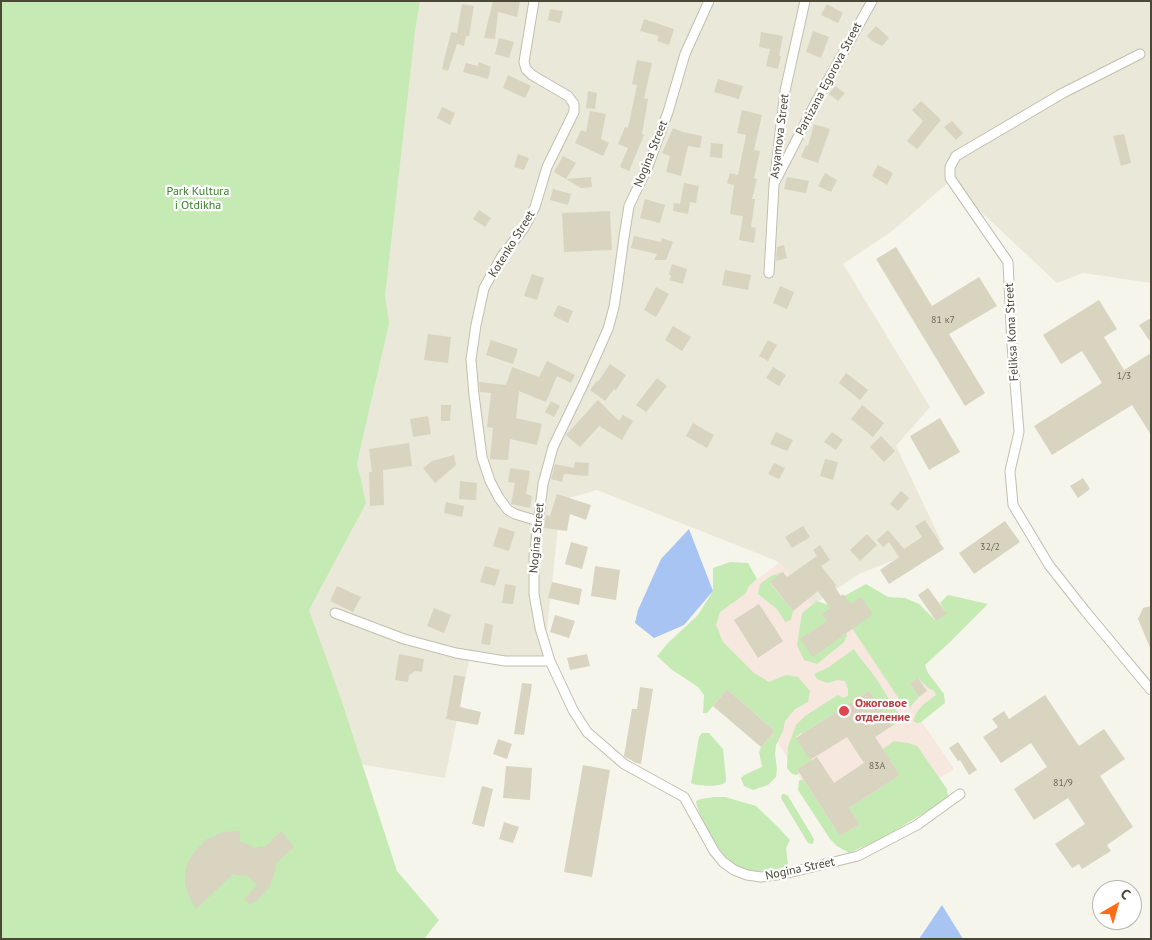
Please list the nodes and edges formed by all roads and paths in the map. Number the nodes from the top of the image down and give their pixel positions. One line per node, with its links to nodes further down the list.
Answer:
1 (534, 1): 8 (street, Kotenko Street)
2 (709, 1): 8 (street, Nogina Street)
3 (805, 1): 6 (street, Asyamova Street)
4 (872, 1): 6 (street, Partizana Egorova Street)
5 (1140, 54): 11 (street, Feliksa Kona Street)
6 (774, 185): 7 (street, Asyamova Street)
7 (769, 273)
8 (538, 521): 10 (street, Nogina Street)
9 (335, 613): 10 (street)
10 (550, 661): 12 (street, Nogina Street)
11 (1151, 690)
12 (960, 794)

